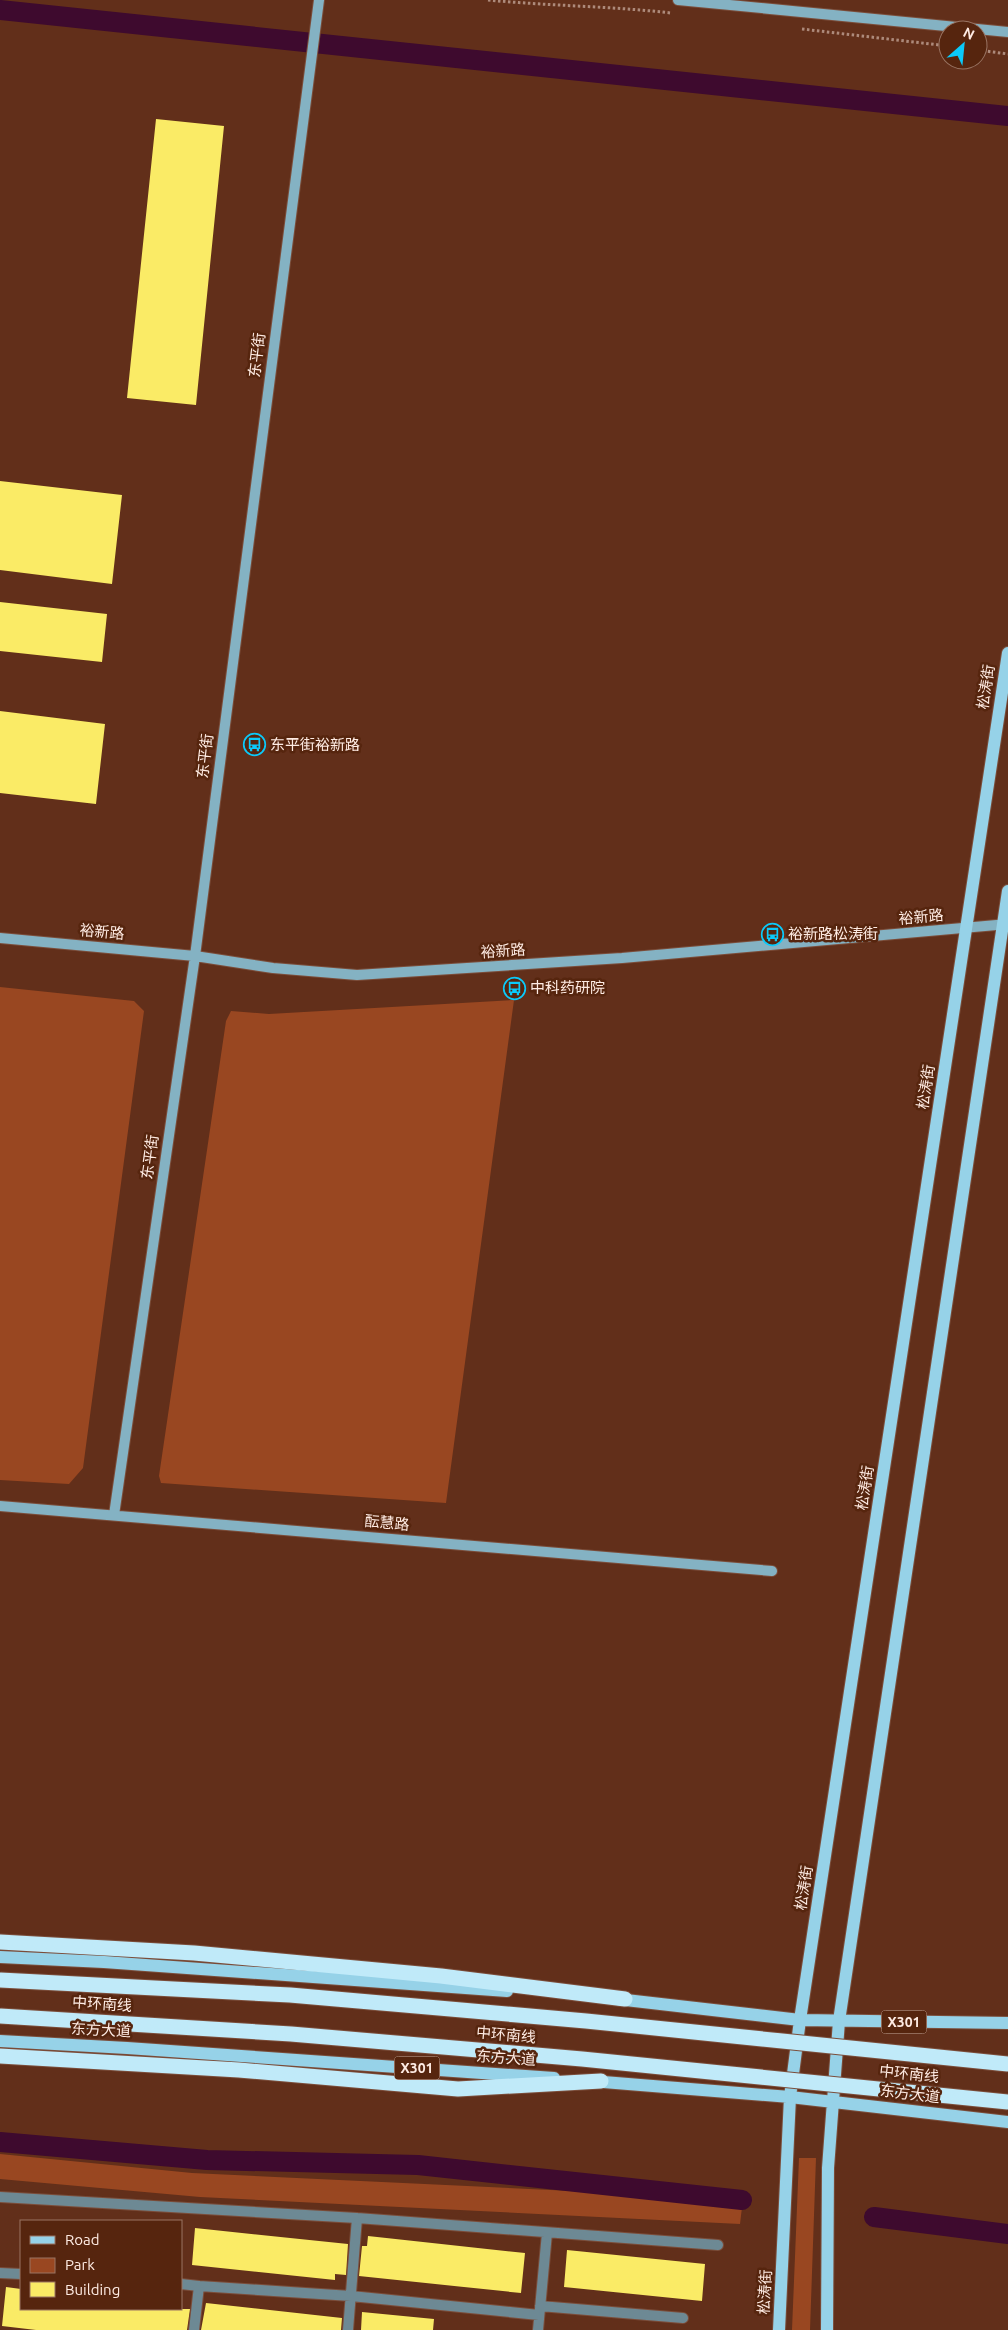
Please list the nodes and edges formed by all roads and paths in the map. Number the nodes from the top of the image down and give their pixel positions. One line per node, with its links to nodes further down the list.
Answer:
1 (319, 0): 11 (street, 东平街)
2 (678, 0): 3 (street)
3 (1008, 32)
4 (988, 51): 5 (path)
5 (1008, 54)
6 (1008, 653): 9 (main road, 松涛街)
7 (1008, 891): 8 (main road)
8 (1005, 924): 9 (street, 裕新路); 21 (main road)
9 (967, 928): 11 (street, 裕新路); 20 (main road, 松涛街)
10 (0, 938): 11 (street, 裕新路)
11 (195, 956): 13 (street, 东平街)
12 (0, 1506): 13 (street, 酝慧路)
13 (114, 1515): 14 (street, 酝慧路)
14 (772, 1571)
15 (0, 1942): 18 (highway)
16 (0, 1957): 18 (main road, X301)
17 (0, 1980): 25 (highway, 中环南线, bridge)
18 (625, 2000): 20 (main road, X301)
19 (0, 2016): 29 (highway, 中环南线, bridge)
20 (800, 2020): 21 (main road, X301); 27 (main road, 松涛街)
21 (839, 2021): 22 (main road, X301); 28 (main road)
22 (1008, 2023)
23 (0, 2041): 26 (main road, 东方大道 / X301)
24 (0, 2056): 26 (highway)
25 (1008, 2064)
26 (600, 2081): 27 (main road, 东方大道 / X301)
27 (790, 2097): 28 (main road, 东方大道 / X301); 45 (main road, 松涛街)
28 (833, 2101): 30 (main road, 东方大道 / X301); 46 (main road)
29 (1008, 2102)
30 (1008, 2122)
31 (0, 2197): 32 (lane)
32 (357, 2218): 33 (lane); 39 (lane)
33 (547, 2233): 34 (lane); 40 (lane)
34 (718, 2245)
35 (0, 2273): 36 (lane)
36 (20, 2274)
37 (182, 2284): 38 (lane)
38 (199, 2286): 39 (lane); 42 (lane)
39 (351, 2296): 40 (lane); 43 (lane)
40 (540, 2310): 41 (lane); 44 (lane)
41 (683, 2318)
42 (194, 2330)
43 (348, 2330)
44 (538, 2330)
45 (779, 2330)
46 (827, 2330)

